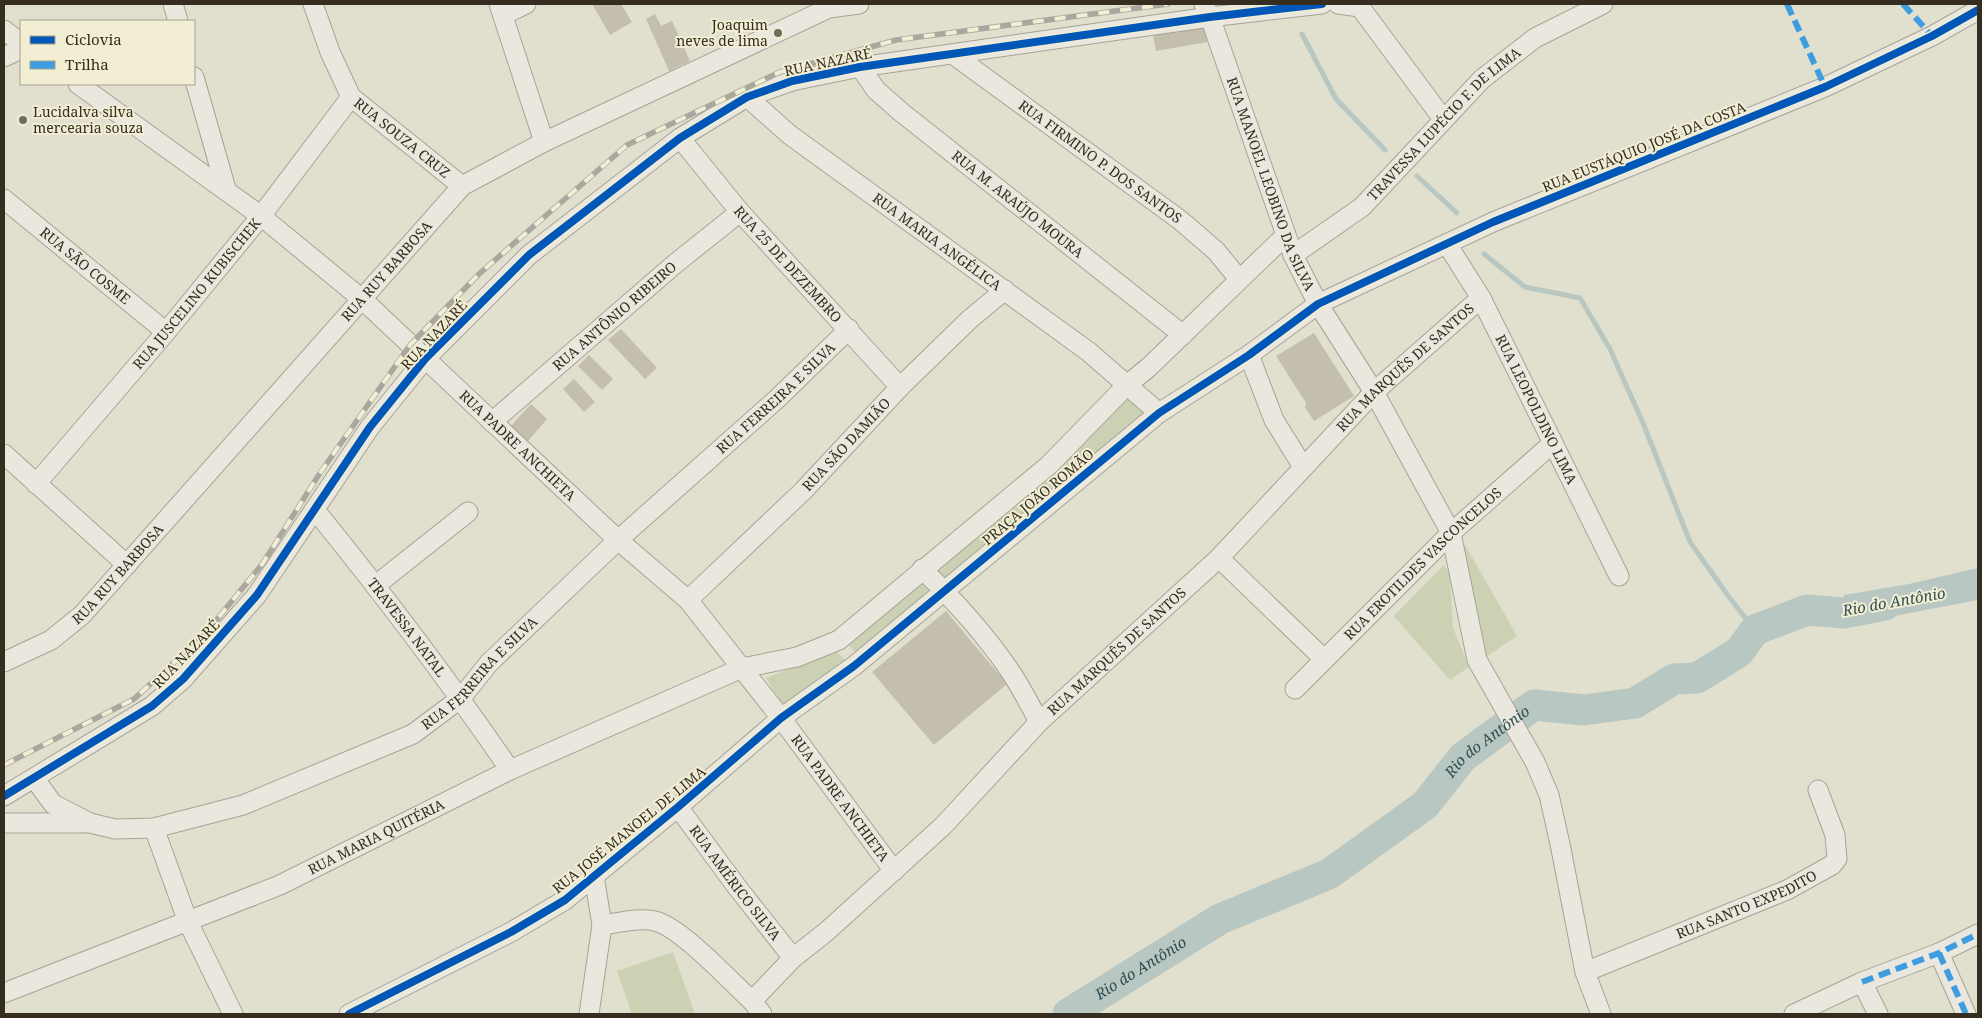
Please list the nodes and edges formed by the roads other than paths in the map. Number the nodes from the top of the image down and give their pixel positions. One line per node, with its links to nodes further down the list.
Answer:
1 (173, 4): 12 (street)
2 (313, 4): 21 (street, RUA SOUZA CRUZ)
3 (526, 4): 9 (street)
4 (859, 4): 8 (street, RUA RUY BARBOSA)
5 (1322, 4): 10 (street, RUA NAZARÉ)
6 (1338, 4): 23 (street)
7 (1603, 4): 23 (street, TRAVESSA LUPÉCIO F. DE LIMA)
8 (828, 6): 25 (street, RUA RUY BARBOSA)
9 (501, 9): 25 (street)
10 (1207, 10): 16 (street, RUA NAZARÉ); 31 (street, RUA MANOEL LEOBINO DA SILVA)
11 (1978, 10): 32 (street, RUA EUSTÁQUIO JOSÉ DA COSTA)
12 (178, 20)
13 (4, 30): 14 (street)
14 (20, 42)
15 (20, 49): 17 (street)
16 (954, 55): 18 (street, RUA NAZARÉ); 34 (street, RUA FIRMINO P. DOS SANTOS)
17 (4, 57)
18 (860, 67): 22 (street, RUA NAZARÉ); 41 (street, RUA M. ARAÚJO MOURA)
19 (195, 80): 27 (street)
20 (79, 85): 27 (street, RUA PADRE ANCHIETA)
21 (351, 97): 26 (street, RUA SOUZA CRUZ); 30 (street, RUA JUSCELINO KUBISCHEK)
22 (747, 97): 24 (street, RUA NAZARÉ); 35 (street, RUA MARIA ANGÉLICA)
23 (1443, 120): 33 (street, TRAVESSA LUPÉCIO F. DE LIMA)
24 (680, 138): 29 (street, RUA 25 DE DEZEMBRO); 43 (street, RUA NAZARÉ)
25 (544, 142): 26 (street, RUA RUY BARBOSA)
26 (462, 186): 37 (street, RUA RUY BARBOSA)
27 (226, 189): 30 (street, RUA PADRE ANCHIETA)
28 (4, 199): 40 (street, RUA SÃO COSME)
29 (740, 212): 39 (street, RUA 25 DE DEZEMBRO); 48 (street, RUA ANTÔNIO RIBEIRO)
30 (261, 216): 37 (street, RUA PADRE ANCHIETA); 40 (street, RUA JUSCELINO KUBISCHEK)
31 (1285, 236): 33 (street, RUA MANOEL LEOBINO DA SILVA); 34 (street, PRAÇA JOÃO ROMÃO)
32 (1447, 244): 36 (street, RUA LEOPOLDINO LIMA); 38 (street, RUA EUSTÁQUIO JOSÉ DA COSTA)
33 (1293, 255): 38 (street, RUA MANOEL LEOBINO DA SILVA)
34 (1239, 279): 41 (street, PRAÇA JOÃO ROMÃO)
35 (1005, 290): 44 (street, RUA MARIA ANGÉLICA); 45 (street, RUA SÃO DAMIÃO)
36 (1480, 298): 46 (street, RUA MARQUÊS DE SANTOS); 49 (street, RUA LEOPOLDINO LIMA)
37 (362, 300): 43 (street, RUA PADRE ANCHIETA); 60 (street, RUA RUY BARBOSA)
38 (1318, 304): 42 (street, PRAÇA JOÃO ROMÃO); 46 (street, RUA MANOEL LEOBINO DA SILVA)
39 (849, 329): 45 (street, RUA 25 DE DEZEMBRO); 58 (street, RUA FERREIRA E SILVA)
40 (166, 332): 53 (street, RUA JUSCELINO KUBISCHEK)
41 (1183, 335): 44 (street, PRAÇA JOÃO ROMÃO)
42 (1249, 355): 47 (street, PRAÇA JOÃO ROMÃO); 52 (street)
43 (425, 359): 48 (street, RUA PADRE ANCHIETA); 55 (street, RUA NAZARÉ)
44 (1127, 385): 47 (street, RUA MARIA ANGÉLICA); 51 (street, PRAÇA JOÃO ROMÃO)
45 (900, 387): 65 (street, RUA SÃO DAMIÃO)
46 (1374, 392): 52 (street, RUA MARQUÊS DE SANTOS); 57 (street, RUA MANOEL LEOBINO DA SILVA)
47 (1159, 414): 54 (street, PRAÇA JOÃO ROMÃO)
48 (492, 422): 58 (street, RUA PADRE ANCHIETA)
49 (1553, 443): 57 (street, RUA EROTILDES VASCONCELOS); 62 (street, RUA LEOPOLDINO LIMA)
50 (4, 454): 53 (street)
51 (1049, 465): 54 (street); 61 (street, PRAÇA JOÃO ROMÃO)
52 (1303, 467): 59 (street, RUA MARQUÊS DE SANTOS)
53 (36, 484): 60 (street)
54 (1066, 489): 64 (street, PRAÇA JOÃO ROMÃO)
55 (315, 510): 63 (street, TRAVESSA NATAL); 76 (street, RUA NAZARÉ)
56 (468, 512): 63 (street)
57 (1452, 533): 67 (street, RUA EROTILDES VASCONCELOS); 90 (street, RUA MANOEL LEOBINO DA SILVA)
58 (618, 540): 65 (street, RUA PADRE ANCHIETA); 72 (street, RUA FERREIRA E SILVA)
59 (1219, 558): 67 (street); 74 (street, RUA MARQUÊS DE SANTOS)
60 (127, 565): 68 (street, RUA RUY BARBOSA)
61 (922, 569): 64 (street); 66 (street, PRAÇA JOÃO ROMÃO)
62 (1619, 576)
63 (376, 585): 72 (street, TRAVESSA NATAL)
64 (944, 591): 69 (street, PRAÇA JOÃO ROMÃO); 74 (street)
65 (688, 600): 70 (street, RUA PADRE ANCHIETA)
66 (838, 640): 69 (street); 70 (street, PRAÇA JOÃO ROMÃO)
67 (1324, 659): 71 (street, RUA EROTILDES VASCONCELOS)
68 (4, 662)
69 (854, 666): 73 (street, PRAÇA JOÃO ROMÃO)
70 (742, 668): 73 (street, RUA PADRE ANCHIETA); 75 (street, RUA MARIA QUITÉRIA)
71 (1295, 689)
72 (461, 698): 75 (street, TRAVESSA NATAL); 82 (street, RUA FERREIRA E SILVA)
73 (781, 718): 79 (street, RUA JOSÉ MANOEL DE LIMA); 83 (street, RUA PADRE ANCHIETA)
74 (1039, 722): 83 (street, RUA MARQUÊS DE SANTOS)
75 (510, 770): 85 (street, RUA MARIA QUITÉRIA)
76 (34, 778): 78 (street, RUA NAZARÉ); 80 (street, RUA FERREIRA E SILVA)
77 (1818, 790): 90 (street, RUA SANTO EXPEDITO)
78 (4, 796)
79 (678, 807): 84 (street, RUA JOSÉ MANOEL DE LIMA); 89 (street, RUA AMÉRICO SILVA)
80 (90, 822): 81 (street); 82 (street, RUA FERREIRA E SILVA)
81 (4, 823)
82 (154, 828): 85 (street)
83 (894, 871): 89 (street, RUA MARQUÊS DE SANTOS)
84 (594, 876): 86 (street); 95 (street, RUA JOSÉ MANOEL DE LIMA)
85 (188, 922): 92 (street, RUA MARIA QUITÉRIA); 94 (street)
86 (602, 925): 93 (street); 96 (street)
87 (1978, 934): 88 (street)
88 (1939, 953): 91 (street); 100 (street)
89 (793, 958): 93 (street, RUA MARQUÊS DE SANTOS)
90 (1585, 972): 97 (street, RUA MANOEL LEOBINO DA SILVA)
91 (1862, 982): 98 (street); 99 (street)
92 (4, 993)
93 (757, 1008)
94 (233, 1014)
95 (349, 1014)
96 (589, 1014)
97 (1601, 1014)
98 (1794, 1014)
99 (1878, 1014)
100 (1966, 1014)

